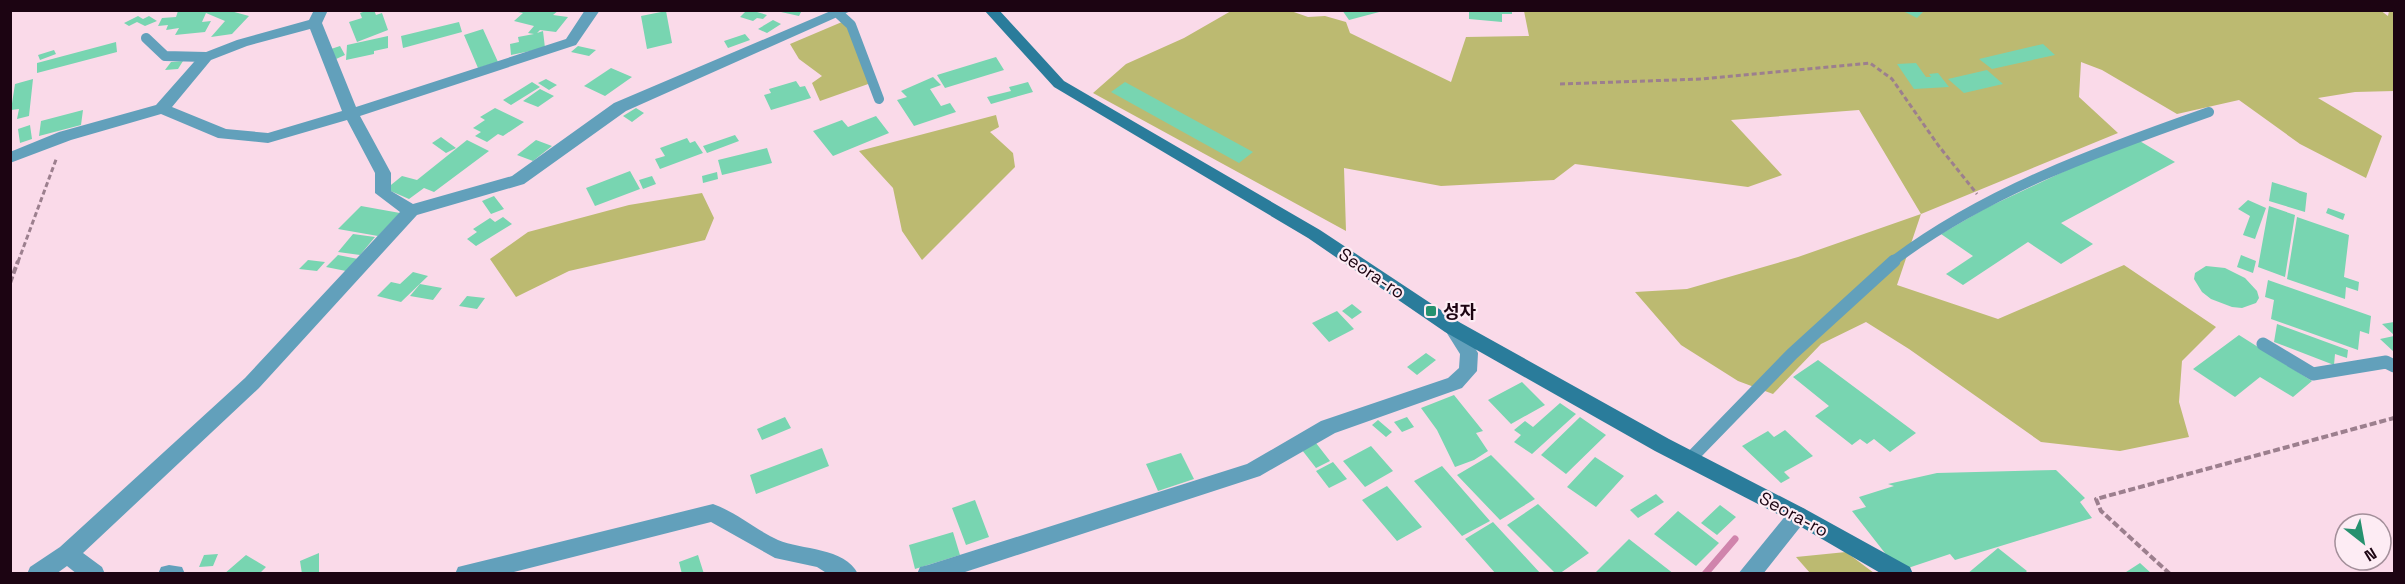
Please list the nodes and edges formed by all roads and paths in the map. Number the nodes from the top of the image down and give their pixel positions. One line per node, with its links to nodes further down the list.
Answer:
1 (593, 10): 11 (street)
2 (991, 10): 17 (street, Seora-ro)
3 (839, 12): 8 (lane); 15 (street)
4 (318, 17): 6 (street); 11 (street)
5 (146, 39): 6 (lane)
6 (206, 57): 9 (street)
7 (1560, 84): 14 (path)
8 (879, 99)
9 (162, 109): 11 (street); 12 (street)
10 (2209, 112): 14 (lane)
11 (351, 114): 15 (street)
12 (65, 136): 13 (street); 16 (path)
13 (10, 158)
14 (1985, 204): 21 (lane)
15 (411, 211): 23 (street)
16 (10, 283)
17 (1452, 327): 21 (street, Seora-ro); 30 (street)
18 (2263, 344): 19 (lane)
19 (2394, 366)
20 (2394, 418): 33 (path)
21 (1690, 459): 22 (street, Seora-ro)
22 (1797, 515): 31 (street); 32 (street, Seora-ro)
23 (69, 554): 24 (street); 25 (street)
24 (38, 573)
25 (94, 573)
26 (169, 573): 27 (street)
27 (174, 573)
28 (466, 573): 29 (street)
29 (847, 573)
30 (928, 573)
31 (1749, 573)
32 (1902, 573)
33 (2170, 573)

